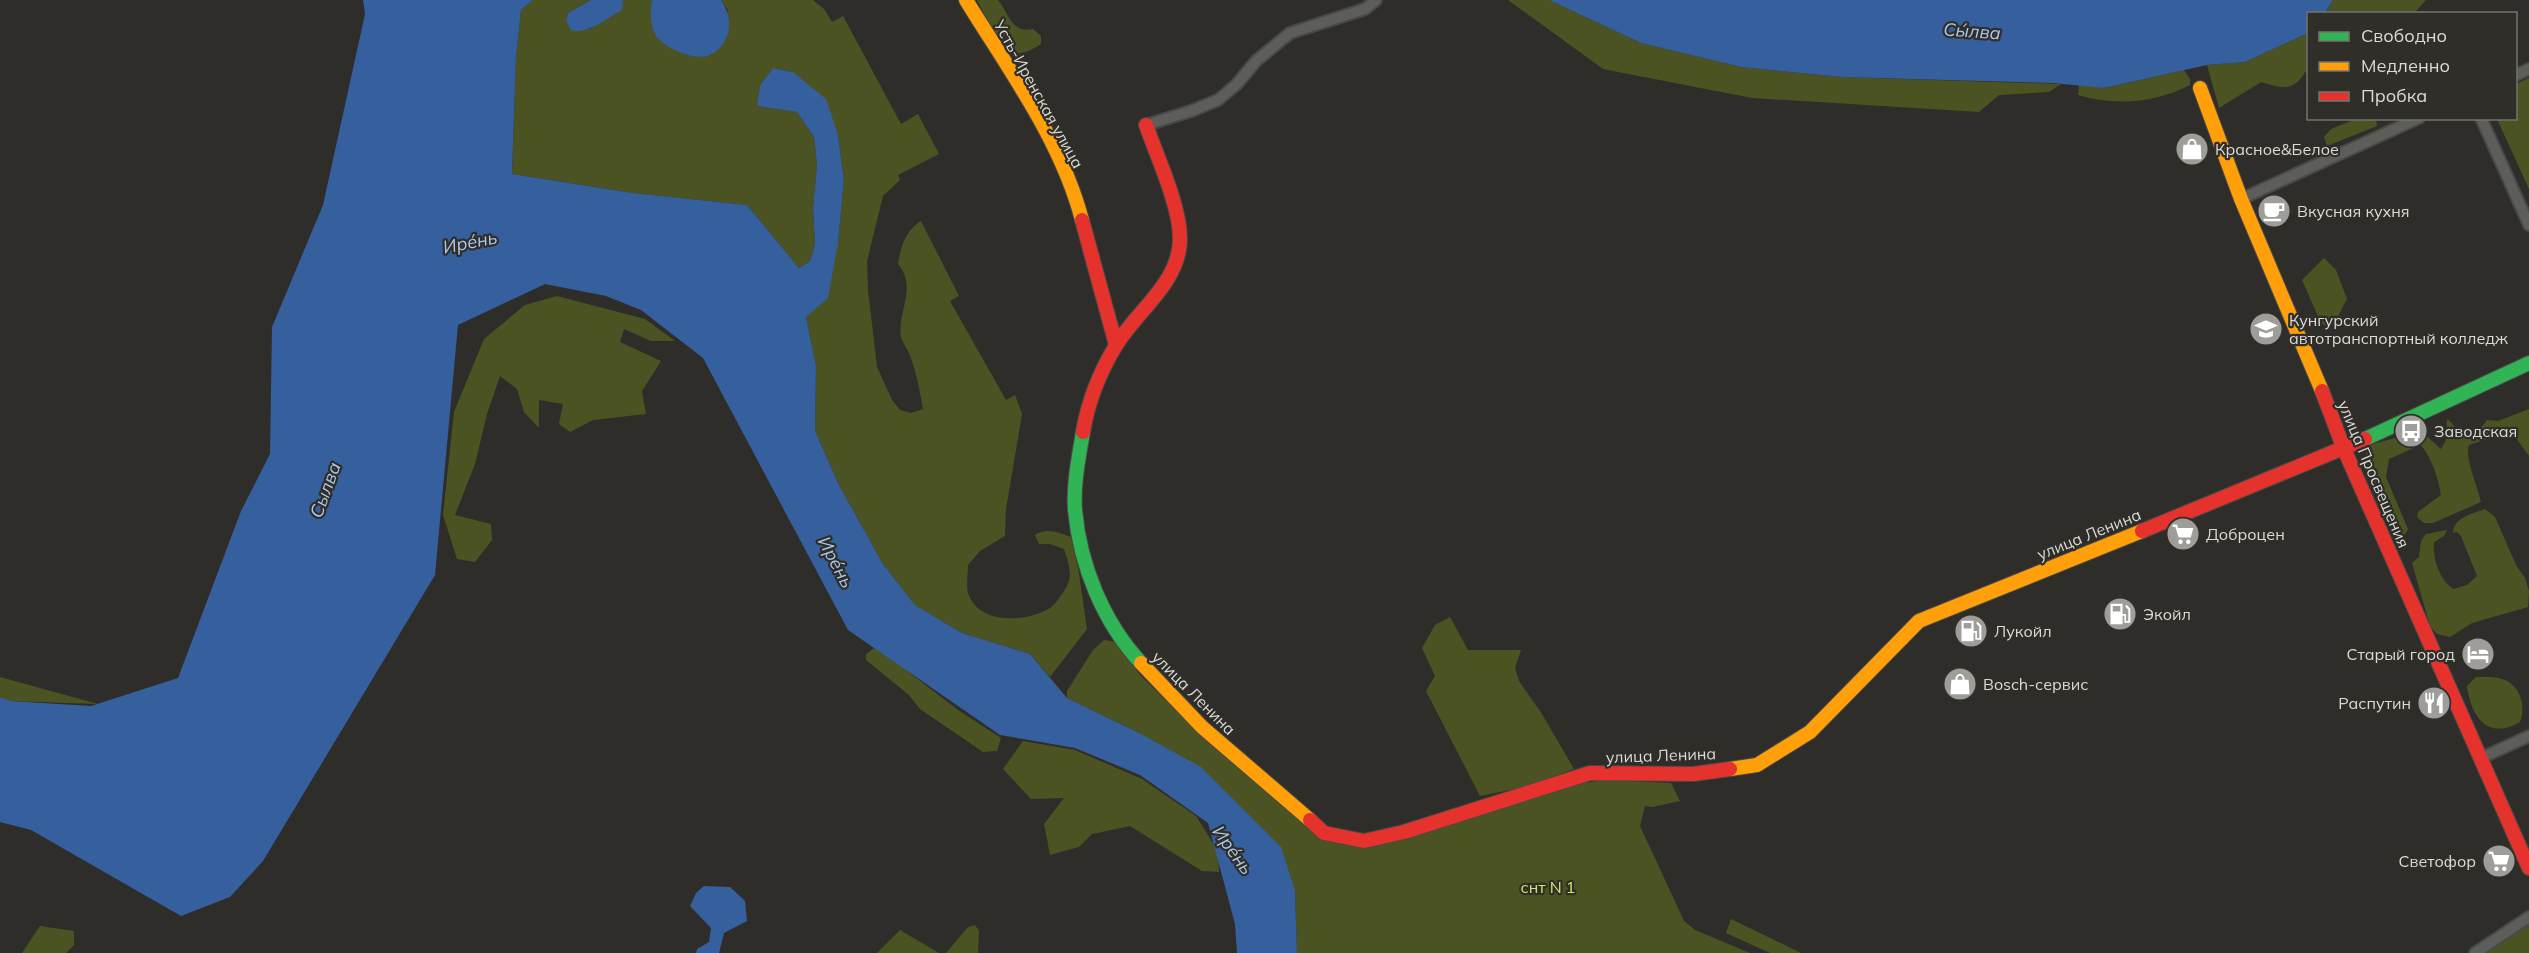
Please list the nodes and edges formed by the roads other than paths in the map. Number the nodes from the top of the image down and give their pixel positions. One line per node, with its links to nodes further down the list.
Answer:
1 (966, 0): 9 (street, Усть-Иренская улица)
2 (1376, 0): 6 (street)
3 (2200, 88): 7 (street, улица Просвещения)
4 (2415, 120): 7 (street)
5 (2482, 120): 8 (street)
6 (1146, 124): 9 (street, улица Ленина)
7 (2241, 199): 11 (street, улица Просвещения)
8 (2529, 225)
9 (1116, 345): 11 (street, улица Ленина)
10 (2529, 363): 11 (street, улица Ленина)
11 (2344, 449): 13 (street, улица Просвещения)
12 (2529, 736): 13 (street)
13 (2481, 758): 14 (street, улица Просвещения)
14 (2529, 868)
15 (2529, 917): 16 (street)
16 (2475, 953)

